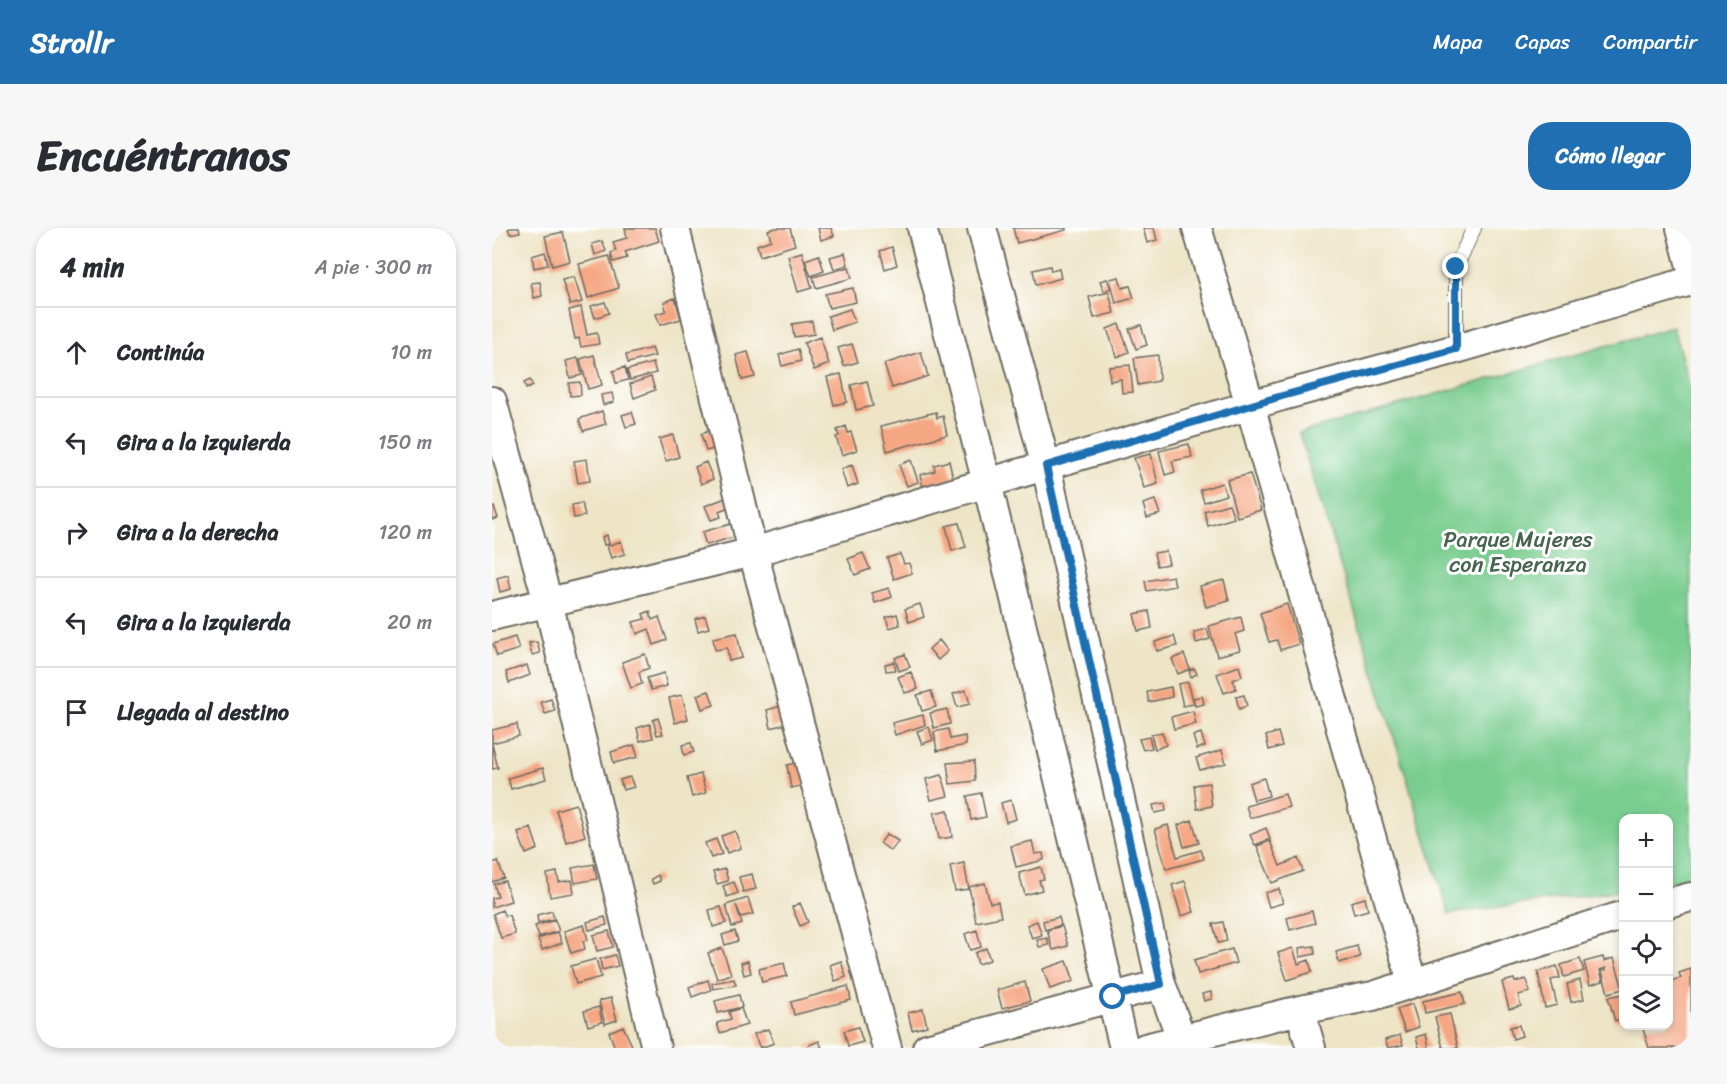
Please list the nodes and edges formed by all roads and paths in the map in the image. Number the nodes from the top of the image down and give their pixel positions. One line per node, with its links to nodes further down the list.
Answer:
1 (675, 228): 14 (street)
2 (922, 228): 13 (street)
3 (982, 228): 12 (street)
4 (1197, 228): 11 (street)
5 (1474, 228): 9 (lane)
6 (1681, 228): 7 (street)
7 (1691, 266)
8 (1691, 281): 9 (street)
9 (1456, 349): 11 (street)
10 (492, 401): 15 (street)
11 (1250, 405): 12 (street); 20 (street)
12 (1046, 466): 13 (street); 21 (street)
13 (987, 483): 14 (street); 22 (street)
14 (753, 552): 15 (street); 26 (street)
15 (548, 602): 16 (street); 25 (street)
16 (492, 616)
17 (1691, 897): 18 (street)
18 (1673, 902)
19 (1619, 916): 20 (street)
20 (1412, 982): 23 (street)
21 (1161, 984): 22 (street); 24 (street)
22 (1113, 997): 27 (street); 28 (street)
23 (1300, 1010): 24 (street); 30 (street)
24 (1184, 1044): 29 (street)
25 (656, 1048)
26 (887, 1048)
27 (927, 1048)
28 (1124, 1048)
29 (1145, 1048)
30 (1311, 1048)

